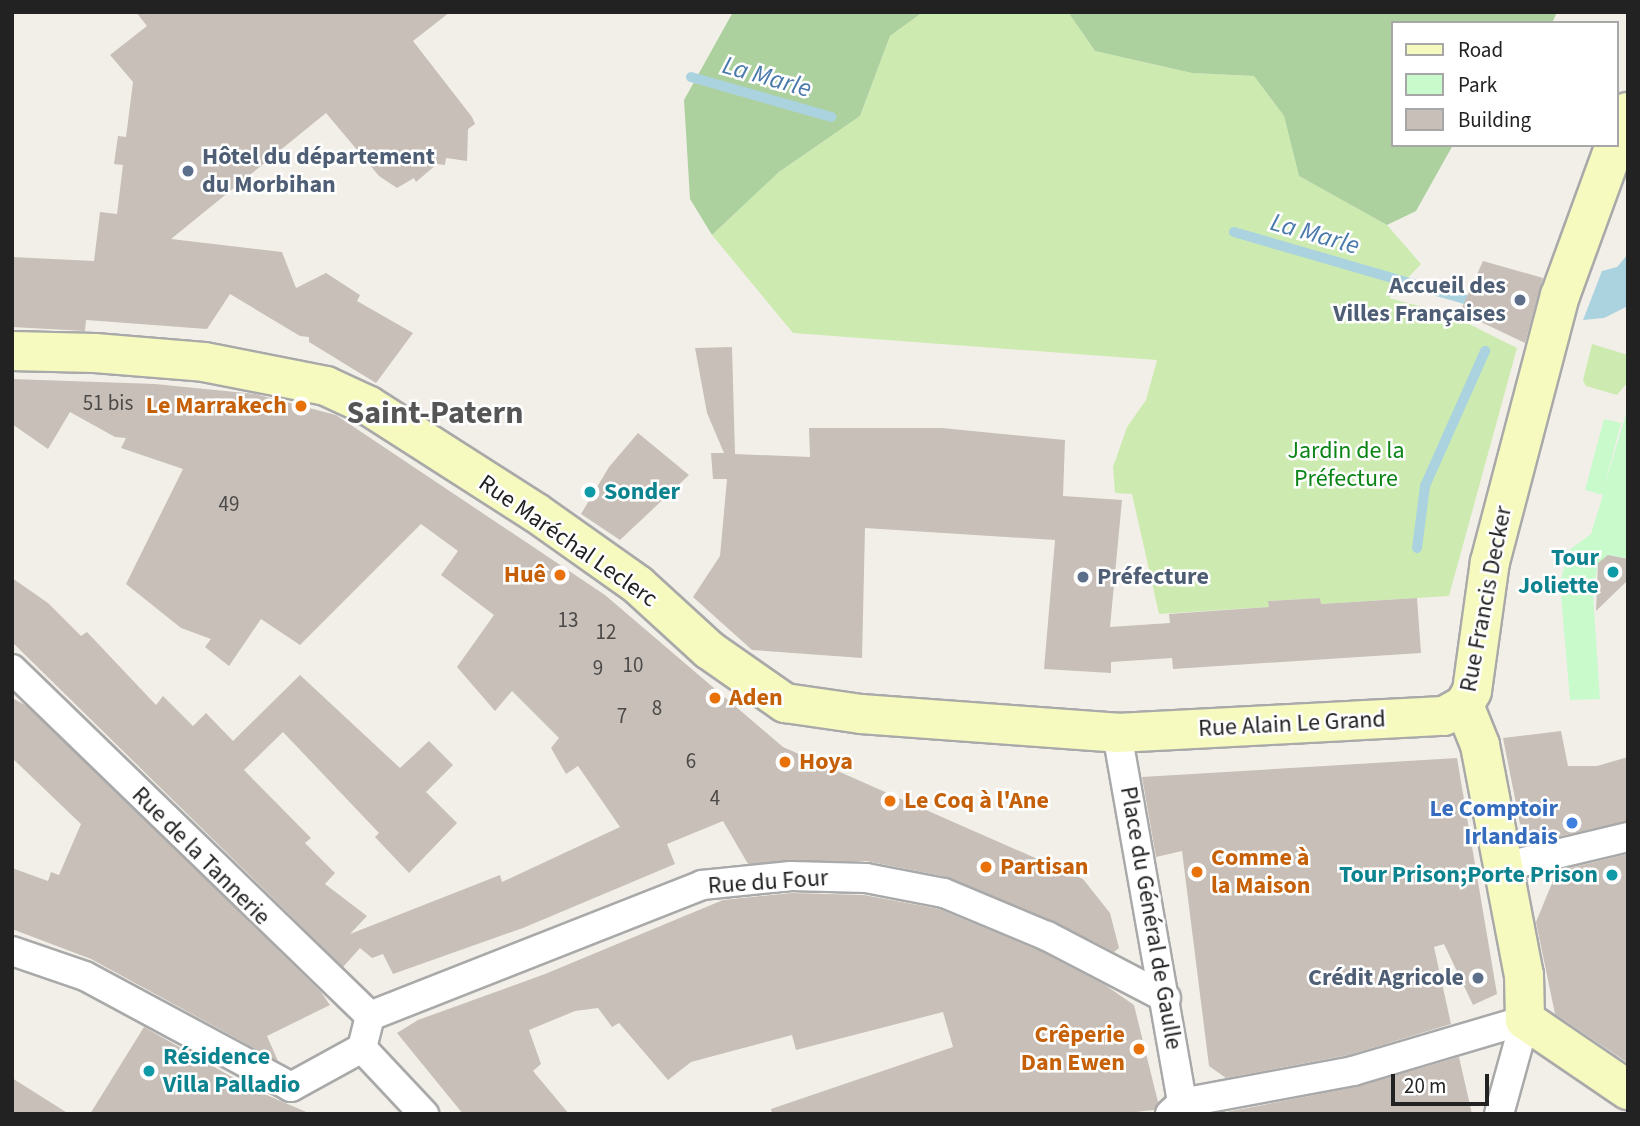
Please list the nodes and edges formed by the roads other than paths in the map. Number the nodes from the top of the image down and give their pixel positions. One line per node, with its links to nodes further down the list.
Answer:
1 (1628, 112): 2 (street, Rue Francis Decker)
2 (1619, 135)
3 (1615, 147): 6 (street, Rue Francis Decker)
4 (12, 352): 7 (street, Rue Maréchal Leclerc)
5 (12, 669): 12 (street, Rue de la Tannerie)
6 (1464, 705): 7 (street, Rue Alain Le Grand); 9 (street, Rue Francis Decker)
7 (1117, 733): 11 (street, Place du Général de Gaulle)
8 (1628, 837): 9 (street)
9 (1502, 866): 13 (street, Rue Francis Decker)
10 (12, 951): 14 (street)
11 (1166, 998): 12 (street, Rue du Four); 16 (street, Place du Général de Gaulle)
12 (370, 1016): 14 (street)
13 (1525, 1020): 15 (street); 16 (street); 18 (street)
14 (362, 1048): 17 (street)
15 (1628, 1090)
16 (1179, 1110)
17 (424, 1114)
18 (1499, 1114)

